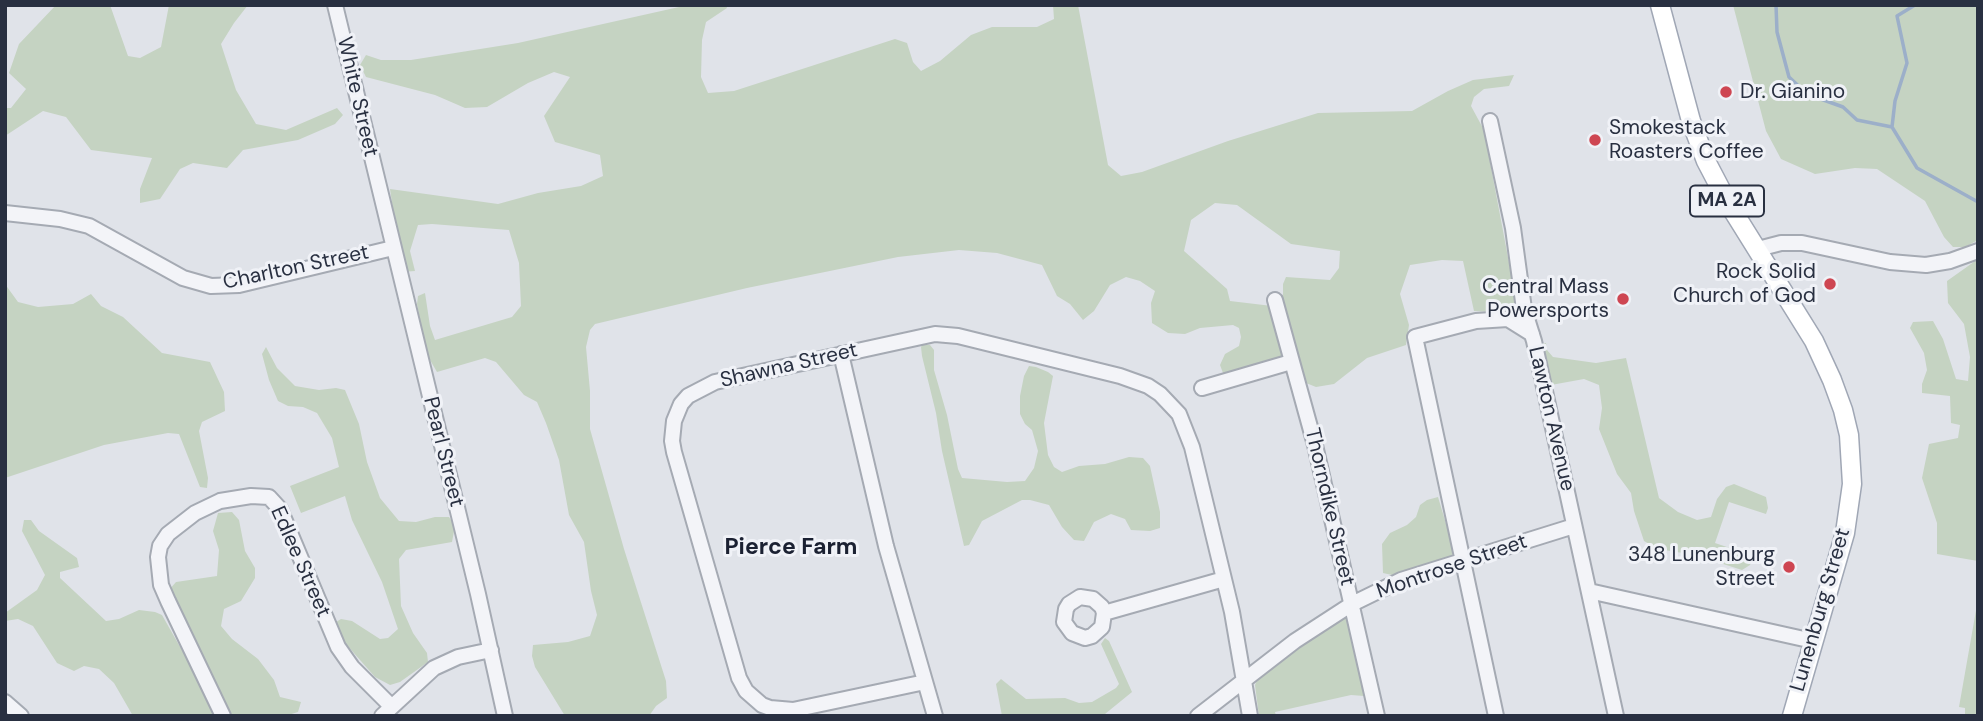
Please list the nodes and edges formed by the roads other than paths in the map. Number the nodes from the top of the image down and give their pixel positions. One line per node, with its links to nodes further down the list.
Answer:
1 (335, 5): 4 (street, White Street)
2 (1660, 5): 7 (main road, MA 2A)
3 (1490, 121): 10 (street, Lawton Avenue)
4 (379, 189): 6 (street, Pearl Street)
5 (5, 214): 6 (street, Charlton Street)
6 (393, 248): 21 (street, Pearl Street)
7 (1758, 249): 8 (street); 20 (main road, Lunenburg Street / MA 2A)
8 (1978, 251)
9 (1275, 300): 12 (street, Thorndike Street)
10 (1532, 334): 14 (street, Lawton Avenue); 15 (street)
11 (841, 354): 16 (street, Shawna Street); 23 (street); 23 (street, Shawna Street)
12 (1291, 362): 13 (street); 18 (street, Thorndike Street)
13 (1202, 388)
14 (1574, 526): 15 (street, Montrose Street); 17 (street, Lawton Avenue)
15 (1462, 560): 18 (street, Montrose Street); 33 (street)
16 (1224, 579): 19 (street); 22 (street)
17 (1589, 592): 20 (street); 34 (street, Lawton Avenue)
18 (1352, 604): 22 (street, Montrose Street); 32 (street, Thorndike Street)
19 (1104, 613)
20 (1813, 641): 35 (main road, Lunenburg Street / MA 2A)
21 (491, 650): 25 (street); 28 (street, Pearl Street)
22 (1245, 679): 30 (street, Montrose Street); 31 (street)
23 (925, 682): 29 (street)
24 (5, 702): 26 (street)
25 (386, 711): 27 (street, Edlee Street)
26 (21, 716)
27 (223, 716)
28 (505, 716)
29 (935, 716)
30 (1198, 716)
31 (1250, 716)
32 (1377, 716)
33 (1496, 716)
34 (1616, 716)
35 (1791, 716)

